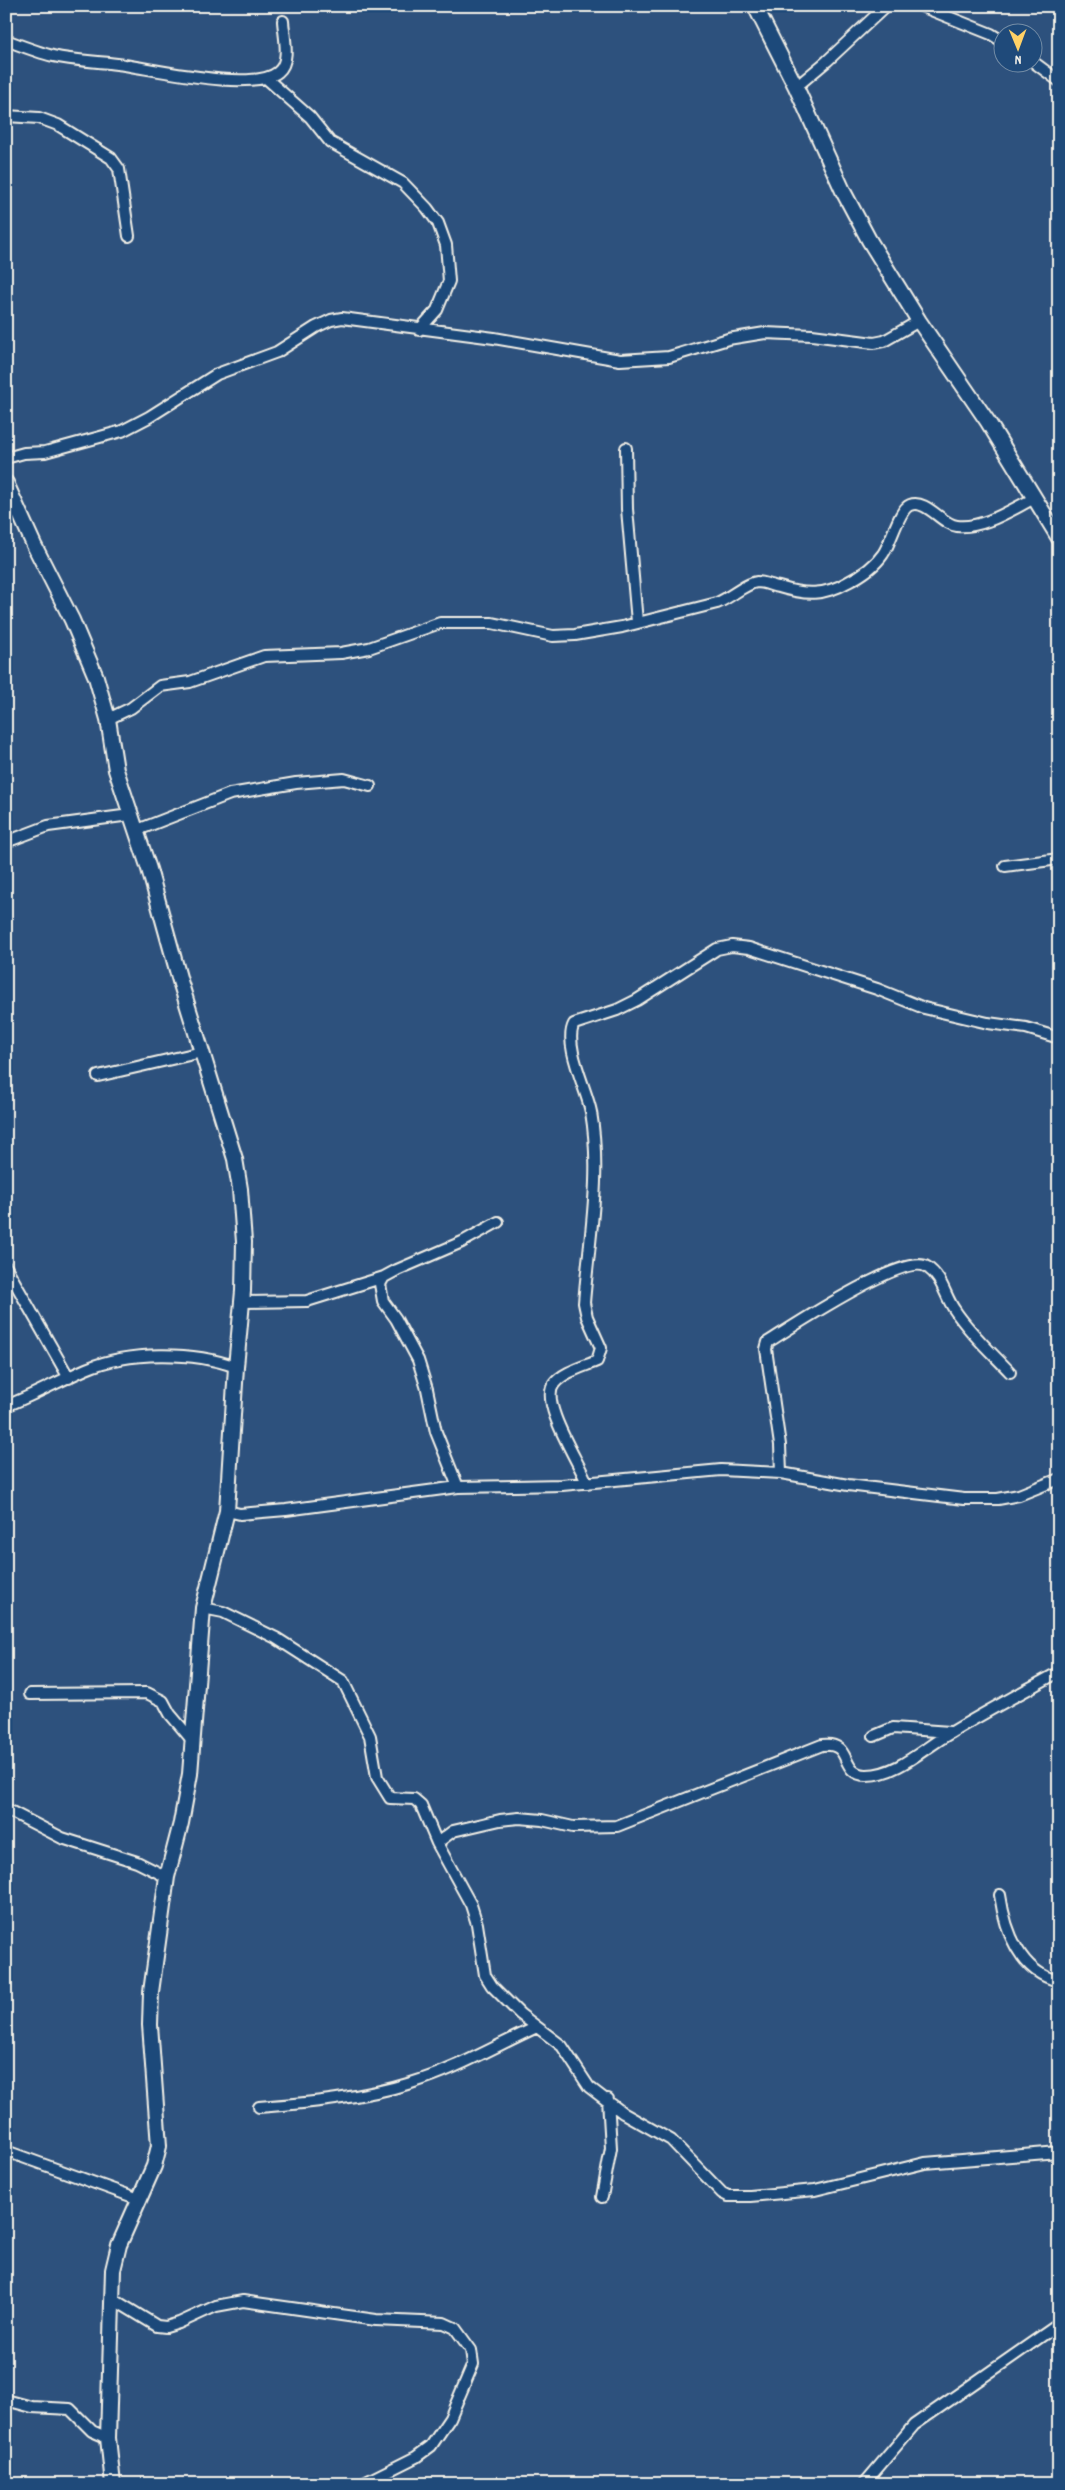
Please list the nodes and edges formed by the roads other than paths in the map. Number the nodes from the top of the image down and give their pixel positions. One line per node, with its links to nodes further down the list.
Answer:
1 (755, 6): 10 (street)
2 (886, 6): 10 (street)
3 (921, 6): 5 (street)
4 (283, 21): 8 (street)
5 (992, 35)
6 (6, 40): 8 (street)
7 (1042, 68): 9 (street)
8 (267, 79): 14 (street)
9 (1059, 81)
10 (796, 86): 13 (street)
11 (6, 116): 12 (street)
12 (129, 236)
13 (919, 321): 14 (street); 18 (street)
14 (419, 330): 16 (street)
15 (626, 448): 20 (street)
16 (6, 458)
17 (6, 483): 21 (street)
18 (1035, 498): 19 (street); 20 (street)
19 (1059, 538)
20 (638, 622): 21 (street)
21 (108, 719): 23 (street)
22 (370, 786): 24 (street)
23 (130, 815): 24 (street); 25 (street)
24 (135, 831): 29 (street)
25 (6, 842)
26 (1059, 859): 27 (street)
27 (1005, 866)
28 (1059, 1038): 41 (street)
29 (202, 1052): 30 (street); 34 (street)
30 (98, 1076)
31 (498, 1222): 33 (street)
32 (6, 1267): 37 (street)
33 (384, 1277): 34 (street); 42 (street)
34 (242, 1302): 35 (street)
35 (236, 1367): 37 (street); 43 (street)
36 (1010, 1372): 39 (street)
37 (68, 1378): 38 (street)
38 (6, 1406)
39 (781, 1473): 40 (street); 41 (street)
40 (1059, 1479)
41 (586, 1482): 42 (street)
42 (458, 1487): 43 (street)
43 (227, 1511): 44 (street)
44 (203, 1608): 49 (street); 51 (street)
45 (1059, 1672): 47 (street)
46 (30, 1694): 49 (street)
47 (950, 1732): 48 (street); 51 (street)
48 (874, 1736)
49 (192, 1740): 52 (street)
50 (6, 1808): 52 (street)
51 (437, 1843): 55 (street)
52 (167, 1877): 61 (street)
53 (1000, 1894): 54 (street)
54 (1059, 1981)
55 (537, 2027): 56 (street); 57 (street)
56 (608, 2099): 59 (street); 60 (street)
57 (259, 2107)
58 (6, 2151): 61 (street)
59 (1059, 2152)
60 (602, 2196)
61 (139, 2199): 62 (street)
62 (111, 2298): 65 (street); 67 (street)
63 (1059, 2324): 68 (street)
64 (6, 2400): 65 (street)
65 (108, 2438): 66 (street)
66 (113, 2484)
67 (362, 2484)
68 (864, 2484)

